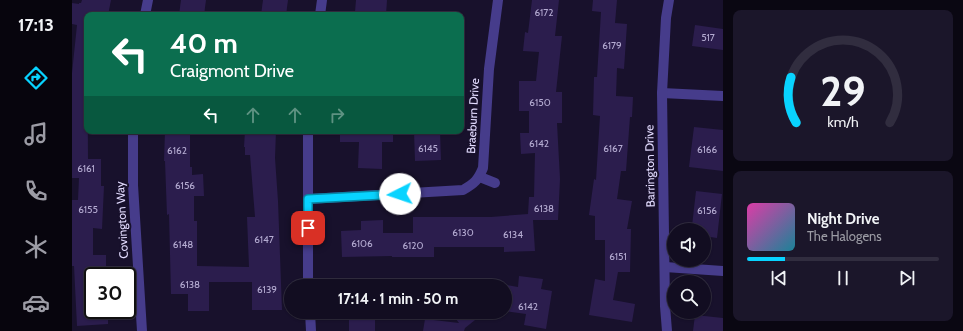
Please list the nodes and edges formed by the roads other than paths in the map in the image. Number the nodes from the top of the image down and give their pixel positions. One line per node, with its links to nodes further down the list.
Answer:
1 (148, 0): 5 (street)
2 (322, 0): 6 (street)
3 (498, 0): 11 (street, Braeburn Drive)
4 (669, 0): 7 (street, Barrington Drive)
5 (146, 12)
6 (320, 12)
7 (662, 93): 8 (street); 14 (street, Barrington Drive)
8 (723, 96)
9 (133, 134): 18 (street, Covington Way)
10 (308, 134): 13 (street)
11 (480, 177): 12 (street); 13 (street)
12 (495, 183)
13 (308, 199): 16 (street)
14 (664, 267): 15 (street); 20 (street, Barrington Drive)
15 (723, 271)
16 (308, 279)
17 (310, 319): 19 (street)
18 (142, 331)
19 (311, 331)
20 (667, 331)

